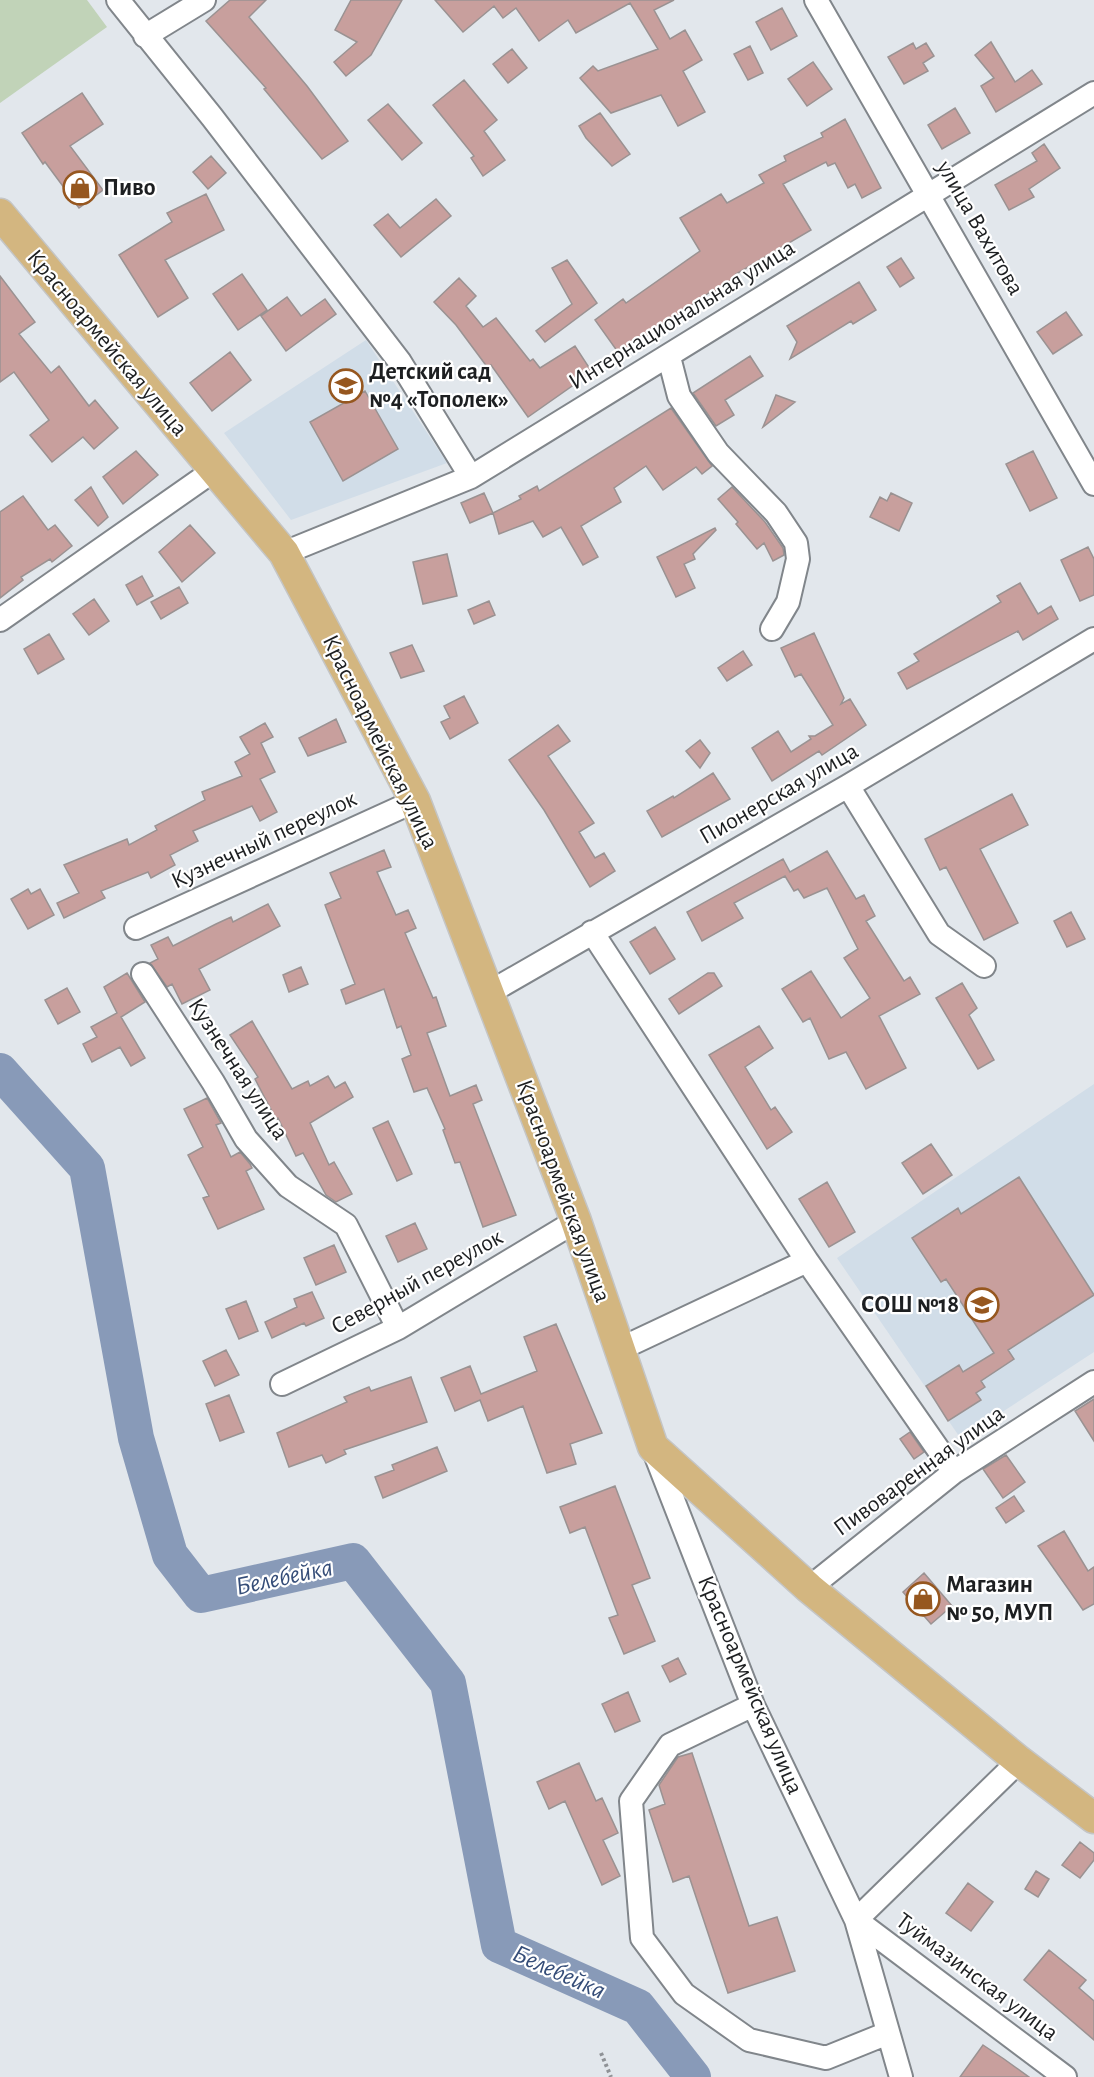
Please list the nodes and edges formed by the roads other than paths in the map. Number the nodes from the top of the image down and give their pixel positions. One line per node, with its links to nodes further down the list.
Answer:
1 (118, 0): 4 (street)
2 (204, 0): 4 (street)
3 (816, 0): 6 (street, улица Вахитова)
4 (145, 36): 10 (street)
5 (1094, 93): 6 (street, Интернациональная улица)
6 (929, 193): 8 (street, Интернациональная улица); 11 (street, улица Вахитова)
7 (0, 214): 9 (main road, Красноармейская улица)
8 (669, 357): 10 (street, Интернациональная улица); 14 (street)
9 (213, 471): 12 (main road, Красноармейская улица); 13 (street)
10 (471, 477): 12 (street, Интернациональная улица)
11 (1094, 484)
12 (284, 553): 17 (main road, Красноармейская улица)
13 (0, 620)
14 (772, 629)
15 (1094, 639): 16 (street, Пионерская улица)
16 (848, 786): 19 (street, Пионерская улица); 20 (street)
17 (415, 801): 18 (street, Кузнечный переулок); 22 (main road, Красноармейская улица)
18 (136, 928)
19 (592, 932): 22 (street, Пионерская улица); 24 (street)
20 (984, 966)
21 (143, 974): 25 (street, Кузнечная улица)
22 (489, 992): 23 (main road, Красноармейская улица)
23 (576, 1221): 25 (street, Северный переулок); 26 (main road, Красноармейская улица)
24 (807, 1261): 26 (street); 30 (street)
25 (398, 1328): 28 (street, Северный переулок)
26 (620, 1349): 29 (main road, Красноармейская улица)
27 (1094, 1382): 30 (street, Пивоваренная улица)
28 (282, 1384)
29 (653, 1447): 31 (main road, Красноармейская улица); 32 (street, Красноармейская улица)
30 (954, 1472): 31 (street, Пивоваренная улица)
31 (809, 1588): 33 (main road, Красноармейская улица)
32 (753, 1705): 35 (street, Красноармейская улица); 36 (street)
33 (1019, 1761): 34 (main road, Красноармейская улица); 35 (street)
34 (1094, 1818)
35 (856, 1920): 36 (street, Красноармейская улица); 38 (street, Туймазинская улица)
36 (888, 2033): 37 (street, Красноармейская улица)
37 (901, 2077)
38 (1065, 2077)

